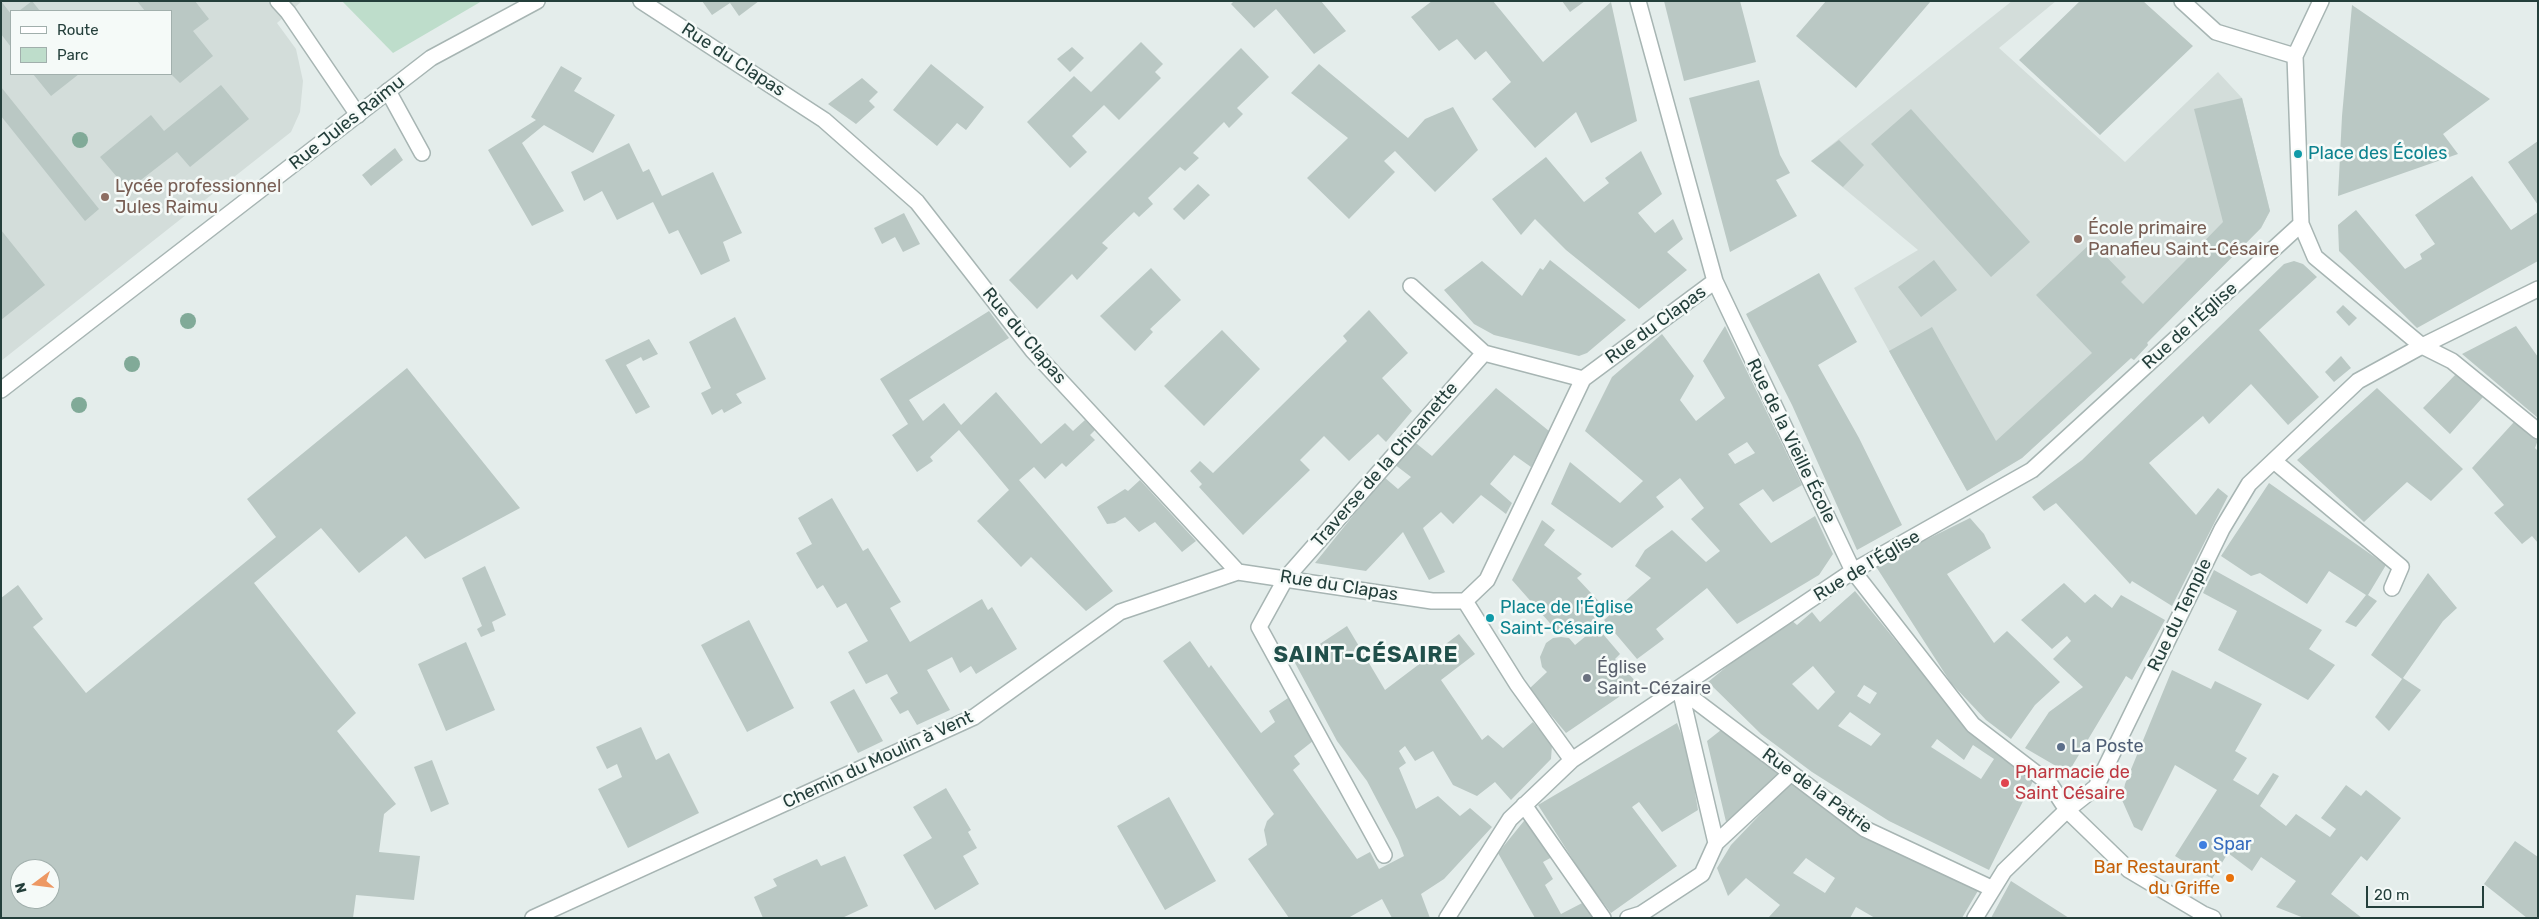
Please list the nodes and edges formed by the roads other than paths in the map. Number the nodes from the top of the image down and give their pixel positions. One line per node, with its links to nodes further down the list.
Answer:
1 (278, 1): 9 (street)
2 (537, 1): 8 (street, Rue Jules Raimu)
3 (641, 1): 22 (street, Rue du Clapas)
4 (1638, 1): 12 (street, Rue de la Vieille École)
5 (2182, 1): 7 (street)
6 (2322, 1): 7 (street)
7 (2295, 56): 11 (street)
8 (388, 91): 9 (street, Rue Jules Raimu); 10 (street)
9 (358, 115): 18 (street, Rue Jules Raimu)
10 (422, 153)
11 (2301, 224): 15 (street); 21 (street, Rue de l'Église)
12 (1715, 282): 17 (street, Rue du Clapas); 21 (street, Rue de la Vieille École)
13 (1411, 286): 16 (street)
14 (2538, 289): 15 (street, Rue du Temple)
15 (2422, 346): 19 (street); 20 (street, Rue du Temple)
16 (1484, 353): 17 (street); 23 (street, Traverse de la Chicanette)
17 (1583, 378): 25 (street, Rue du Clapas)
18 (1, 390)
19 (2538, 430)
20 (2274, 461): 24 (street); 30 (street, Rue du Temple)
21 (1854, 571): 26 (street, Rue de l'Église); 30 (street, Rue de la Vieille École)
22 (1238, 572): 23 (street, Rue du Clapas); 35 (street, Chemin du Moulin à Vent)
23 (1286, 578): 25 (street, Rue du Clapas); 32 (street, Traverse de la Chicanette)
24 (2392, 588)
25 (1464, 601): 27 (street)
26 (1680, 689): 27 (street, Rue de l'Église); 28 (street, Rue de la Patrie); 31 (street)
27 (1572, 760): 29 (street, Rue de l'Église)
28 (1791, 773): 31 (street); 33 (street, Rue de la Patrie)
29 (1524, 806): 36 (street, Rue de l'Église); 37 (street)
30 (2068, 810): 33 (street, Rue du Temple); 39 (street, Rue de la Vieille École)
31 (1716, 843): 34 (street)
32 (1384, 855)
33 (1991, 888): 38 (street, Rue du Temple)
34 (1637, 916)
35 (533, 918)
36 (1447, 918)
37 (1603, 918)
38 (1975, 918)
39 (2213, 918)

